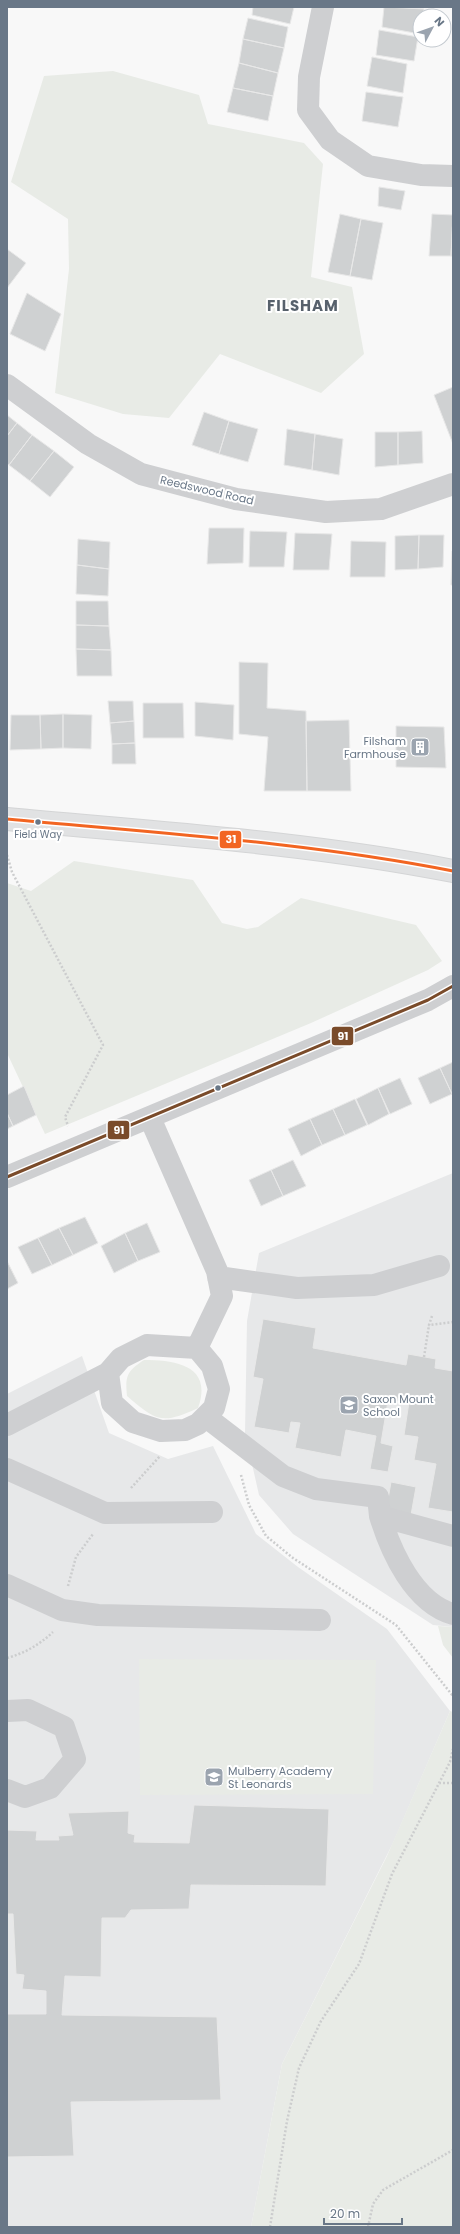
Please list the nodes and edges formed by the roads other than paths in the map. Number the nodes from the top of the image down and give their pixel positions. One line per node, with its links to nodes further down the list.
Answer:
1 (323, 7): 2 (street)
2 (453, 176)
3 (7, 385): 4 (street, Reedswood Road)
4 (453, 484)
5 (7, 819): 6 (main road)
6 (453, 871)
7 (453, 986): 8 (street)
8 (150, 1118): 9 (street); 11 (street)
9 (7, 1177)
10 (439, 1266): 11 (street)
11 (218, 1277): 12 (street)
12 (197, 1348): 13 (street); 14 (street)
13 (108, 1373): 14 (street); 15 (street)
14 (206, 1417): 18 (street)
15 (7, 1425)
16 (7, 1469): 17 (street)
17 (212, 1512)
18 (380, 1516): 19 (street); 21 (street)
19 (453, 1536)
20 (7, 1585): 22 (street)
21 (453, 1614)
22 (320, 1620)
23 (7, 1710): 24 (street)
24 (7, 1790)

